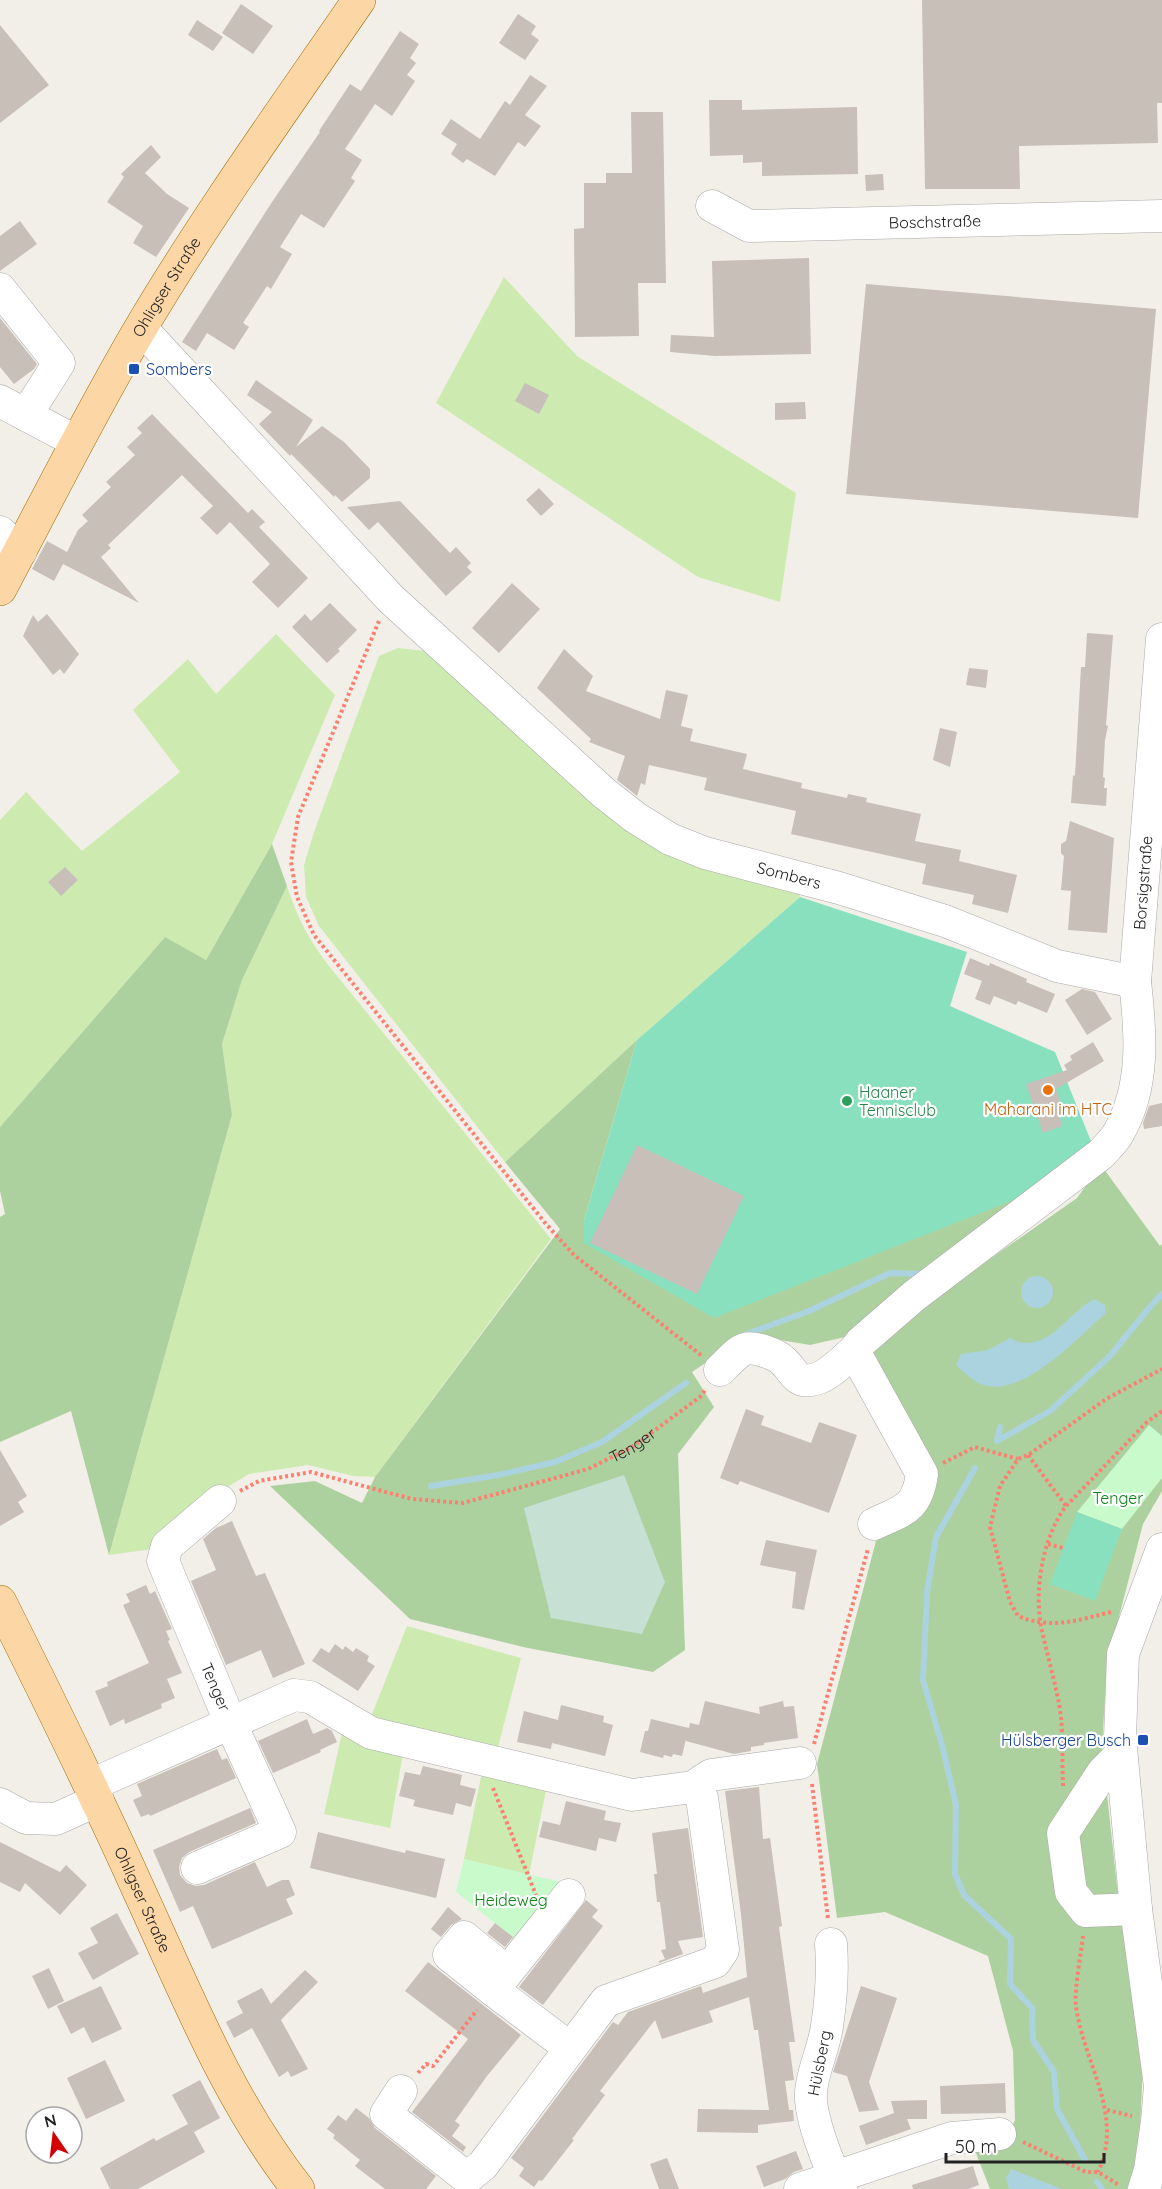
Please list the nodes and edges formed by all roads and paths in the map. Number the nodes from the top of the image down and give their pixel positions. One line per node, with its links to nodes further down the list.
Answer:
1 (359, 0): 5 (main road, Ohligser Straße)
2 (712, 206): 3 (street, Boschstraße)
3 (1162, 216)
4 (0, 289): 6 (street)
5 (141, 328): 7 (main road, Ohligser Straße); 10 (street, Sombers)
6 (13, 408): 7 (street)
7 (76, 442): 8 (main road, Ohligser Straße)
8 (10, 542): 9 (main road, Ohligser Straße)
9 (0, 589)
10 (391, 599): 12 (street, Sombers); 15 (path)
11 (1162, 639): 12 (street, Borsigstraße)
12 (1135, 982): 13 (street)
13 (854, 1351): 15 (street); 19 (street)
14 (1162, 1369): 17 (path)
15 (720, 1370): 20 (path, Tenger)
16 (1162, 1411): 22 (path)
17 (1028, 1455): 18 (path); 22 (path)
18 (1018, 1460): 19 (path); 29 (path)
19 (922, 1474): 23 (street)
20 (260, 1481)
21 (220, 1502): 30 (street, Tenger)
22 (1066, 1506): 24 (path)
23 (874, 1524): 33 (path)
24 (1048, 1544): 25 (path); 29 (path)
25 (1063, 1548)
26 (1162, 1549): 28 (street)
27 (0, 1602): 36 (main road, Ohligser Straße)
28 (1141, 1602): 29 (path); 31 (street)
29 (1041, 1623): 35 (path)
30 (231, 1724): 32 (street); 36 (street); 38 (street)
31 (1120, 1755): 40 (street); 41 (street)
32 (482, 1759): 34 (street); 42 (path)
33 (807, 1762): 34 (street); 43 (path)
34 (693, 1787): 45 (street)
35 (1063, 1787)
36 (94, 1793): 37 (street); 52 (main road, Ohligser Straße)
37 (0, 1804)
38 (197, 1868)
39 (569, 1895): 42 (street)
40 (1136, 1909): 41 (street); 46 (street)
41 (1086, 1911): 49 (path)
42 (548, 1922): 44 (street)
43 (831, 1944): 51 (street, Hülsberg)
44 (500, 1981): 45 (street); 47 (path)
45 (570, 2048): 47 (street)
46 (1161, 2086): 50 (street)
47 (400, 2091)
48 (1000, 2134): 49 (path); 51 (street)
49 (1098, 2172): 54 (path)
50 (1147, 2179)
51 (838, 2183): 53 (street)
52 (298, 2189)
53 (800, 2189)
54 (1125, 2189)

